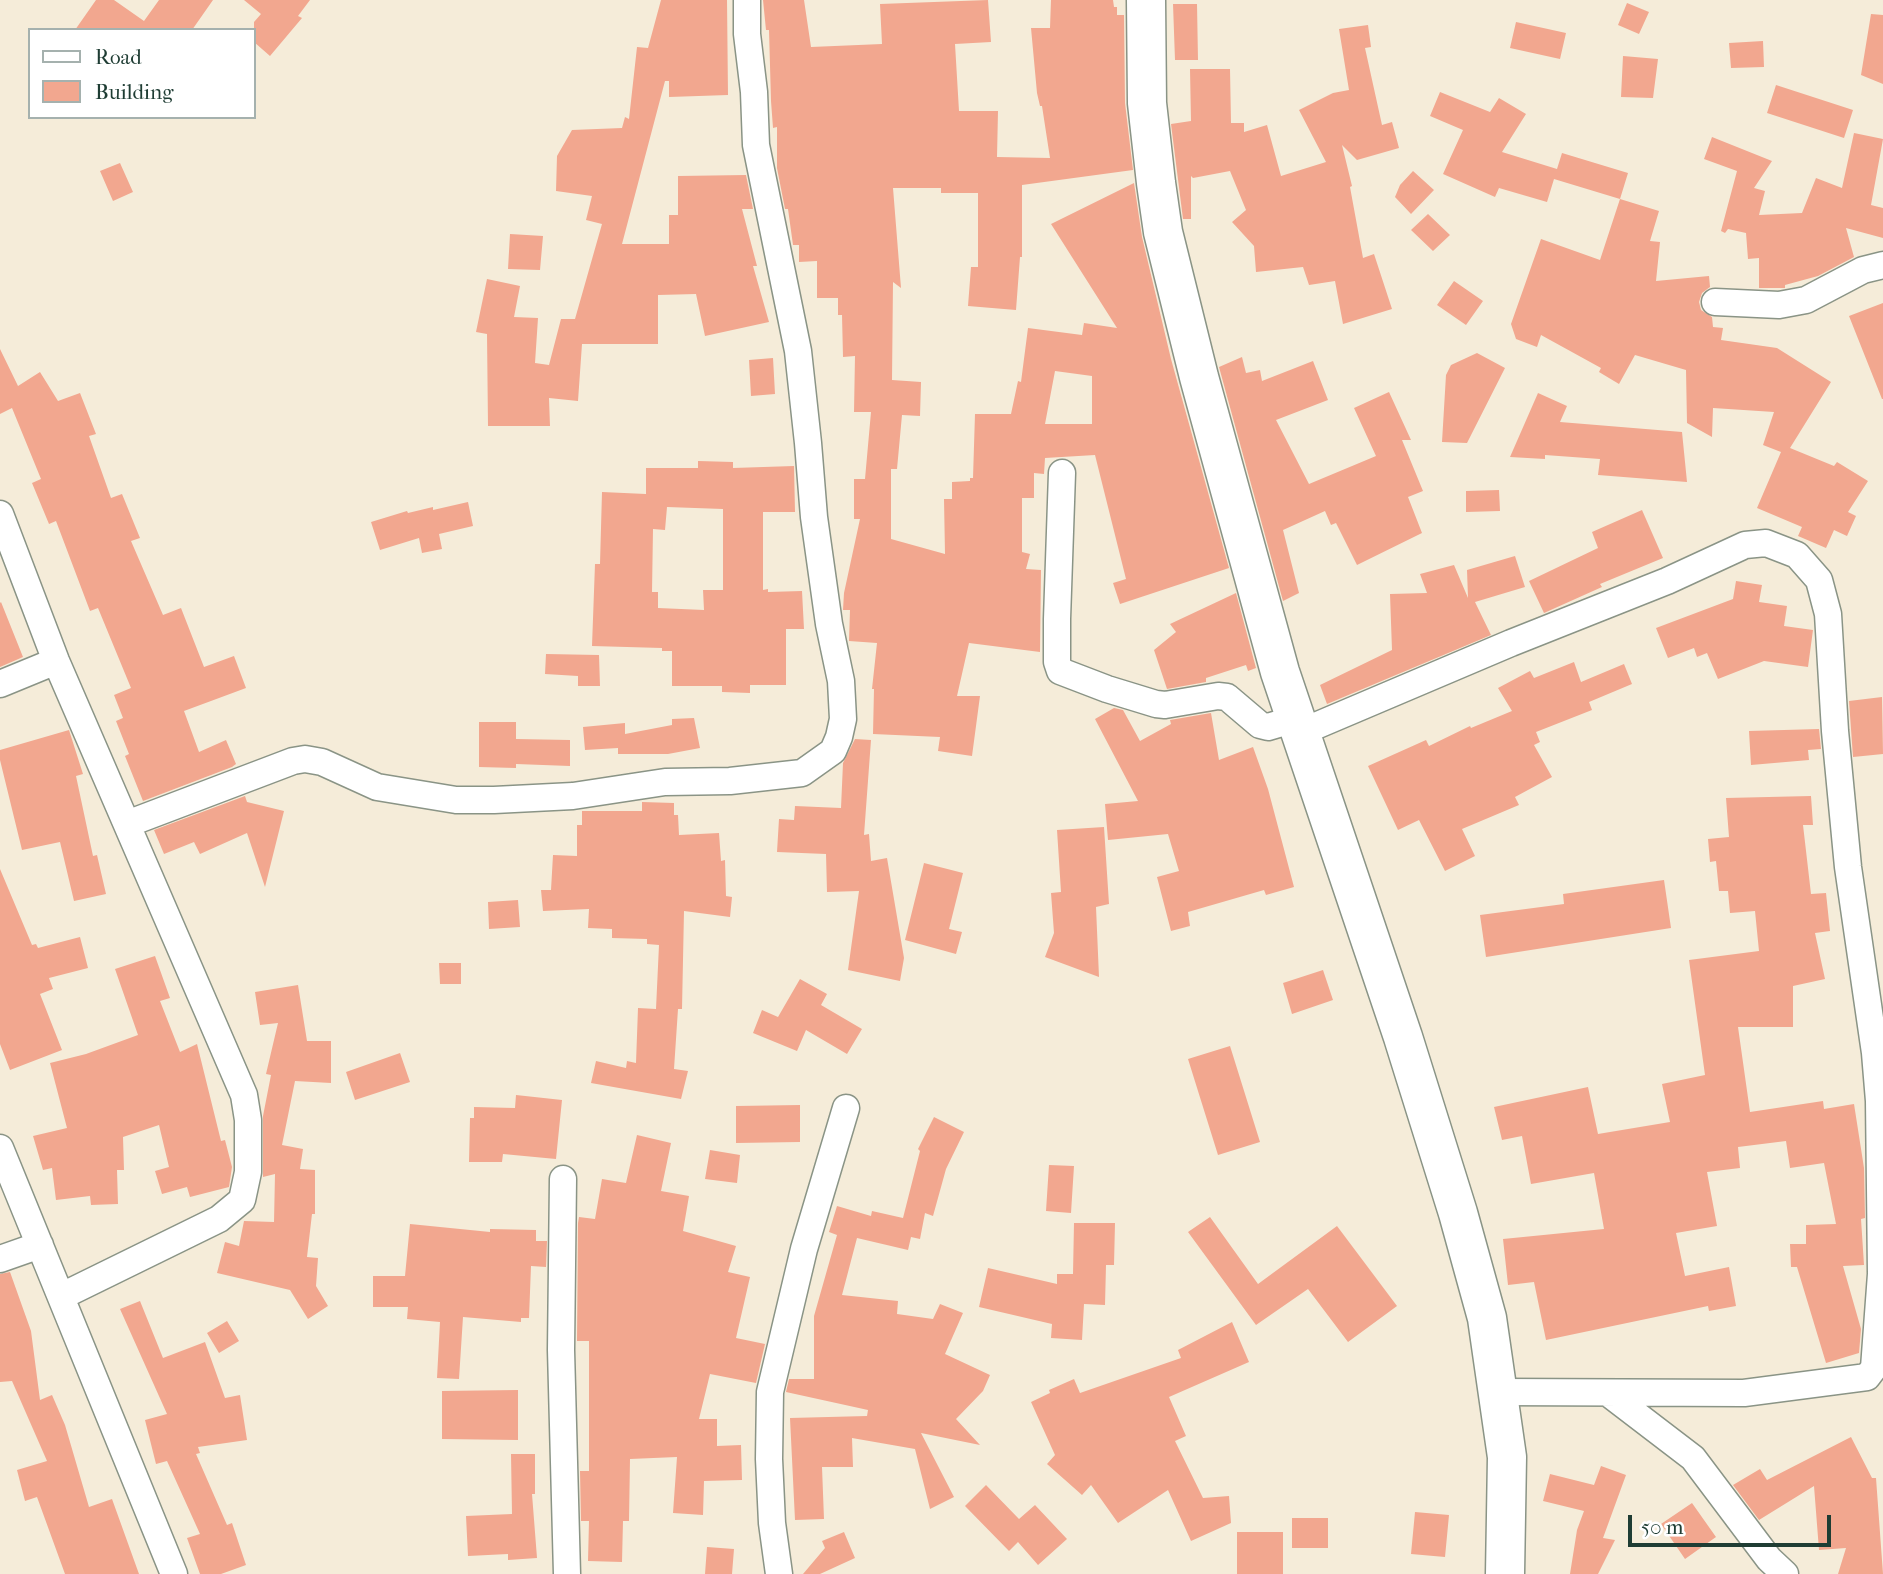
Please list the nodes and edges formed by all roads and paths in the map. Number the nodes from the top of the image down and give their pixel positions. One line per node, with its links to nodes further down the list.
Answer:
1 (747, 0): 10 (street)
2 (1146, 0): 9 (street)
3 (1883, 265): 4 (street)
4 (1715, 302)
5 (1062, 473): 9 (street)
6 (0, 514): 7 (street)
7 (57, 661): 8 (street); 10 (street)
8 (0, 684)
9 (1297, 726): 17 (street); 18 (street)
10 (127, 824): 16 (street)
11 (846, 1108): 21 (street)
12 (0, 1148): 14 (street)
13 (563, 1180): 20 (street)
14 (40, 1245): 15 (street); 16 (street)
15 (0, 1259)
16 (62, 1296): 19 (street)
17 (1499, 1392): 18 (street); 22 (street)
18 (1608, 1393): 23 (street)
19 (174, 1574)
20 (567, 1574)
21 (779, 1574)
22 (1505, 1574)
23 (1785, 1574)

